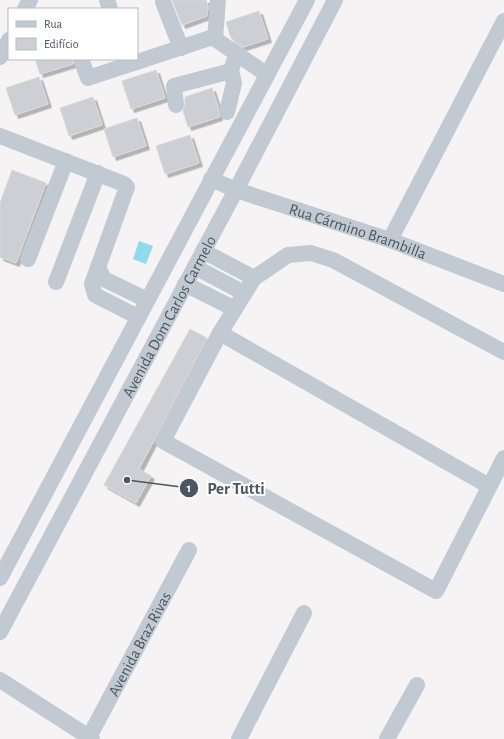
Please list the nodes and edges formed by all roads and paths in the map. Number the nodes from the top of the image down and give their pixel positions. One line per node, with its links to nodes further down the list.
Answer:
1 (218, 0): 6 (street)
2 (306, 0): 16 (street, Avenida Dom Carlos Carmelo)
3 (335, 0): 23 (street, Avenida Dom Carlos Carmelo)
4 (163, 2): 8 (street)
5 (504, 21): 24 (street)
6 (215, 39): 8 (street); 9 (street)
7 (8, 42): 10 (street)
8 (181, 48): 11 (street)
9 (235, 53): 15 (street); 16 (street)
10 (0, 57)
11 (138, 58)
12 (81, 60): 14 (street)
13 (131, 60): 14 (street)
14 (110, 65)
15 (231, 71): 17 (street); 18 (street)
16 (266, 74): 22 (street, Avenida Dom Carlos Carmelo)
17 (176, 105)
18 (227, 112)
19 (2, 141): 20 (street)
20 (66, 161): 21 (street); 26 (street)
21 (98, 173): 28 (street); 30 (street)
22 (211, 179): 23 (street, Rua Cármino Brambilla); 34 (street, Avenida Dom Carlos Carmelo)
23 (236, 190): 24 (street, Rua Cármino Brambilla); 25 (street, Avenida Dom Carlos Carmelo)
24 (390, 240): 32 (street, Rua Cármino Brambilla)
25 (202, 252): 27 (street, Avenida Dom Carlos Carmelo); 29 (street)
26 (28, 259)
27 (195, 267): 31 (street, Avenida Dom Carlos Carmelo); 33 (street)
28 (98, 268): 34 (street); 36 (street)
29 (254, 278): 33 (street); 38 (street)
30 (56, 282)
31 (185, 284): 35 (street); 41 (street, Avenida Dom Carlos Carmelo)
32 (504, 284)
33 (244, 293): 35 (street)
34 (147, 300): 36 (street, Avenida Dom Carlos Carmelo)
35 (234, 309): 37 (street)
36 (138, 317): 40 (street, Avenida Dom Carlos Carmelo)
37 (220, 334): 42 (street); 42 (street)
38 (504, 352)
39 (504, 458): 42 (street)
40 (60, 464): 41 (street); 44 (street, Avenida Dom Carlos Carmelo)
41 (83, 476): 46 (street, Avenida Dom Carlos Carmelo)
42 (490, 486)
43 (189, 550): 49 (street, Avenida Braz Rivas)
44 (0, 578)
45 (304, 614): 50 (street)
46 (0, 632)
47 (0, 680): 49 (street)
48 (418, 685): 51 (street)
49 (90, 738)
50 (239, 739)
51 (387, 739)

